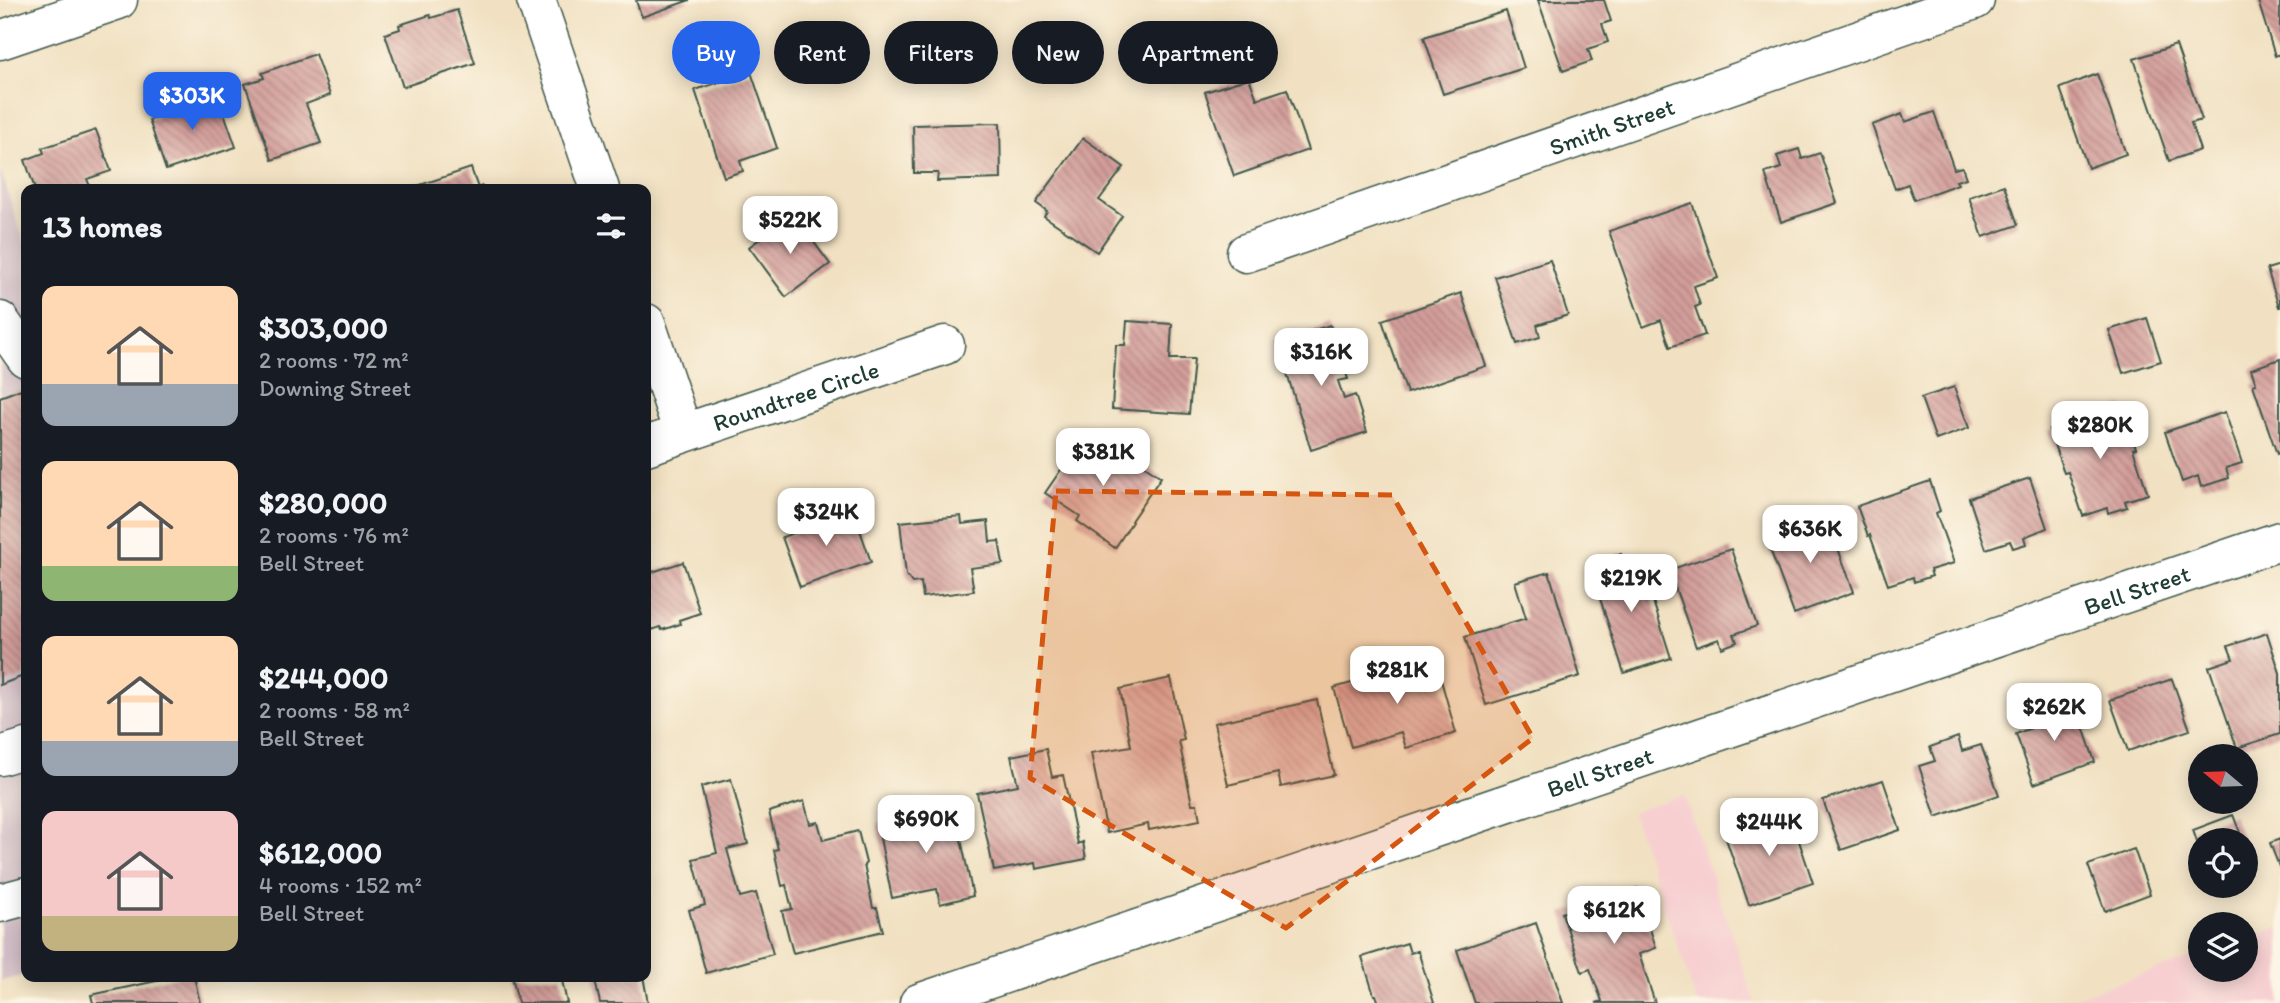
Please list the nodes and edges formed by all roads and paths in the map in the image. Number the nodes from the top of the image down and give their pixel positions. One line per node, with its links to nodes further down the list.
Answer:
1 (118, 0): 4 (street)
2 (536, 0): 5 (street)
3 (1975, 0): 6 (street, Smith Street)
4 (0, 40)
5 (598, 184)
6 (1246, 253)
7 (0, 321): 10 (street)
8 (651, 338): 11 (street)
9 (945, 345): 11 (street, Roundtree Circle)
10 (21, 351)
11 (683, 433): 12 (street, Roundtree Circle)
12 (651, 444)
13 (2280, 541): 18 (street, Bell Street)
14 (21, 750): 15 (street)
15 (0, 756)
16 (21, 897): 17 (street)
17 (0, 903)
18 (919, 1003)

